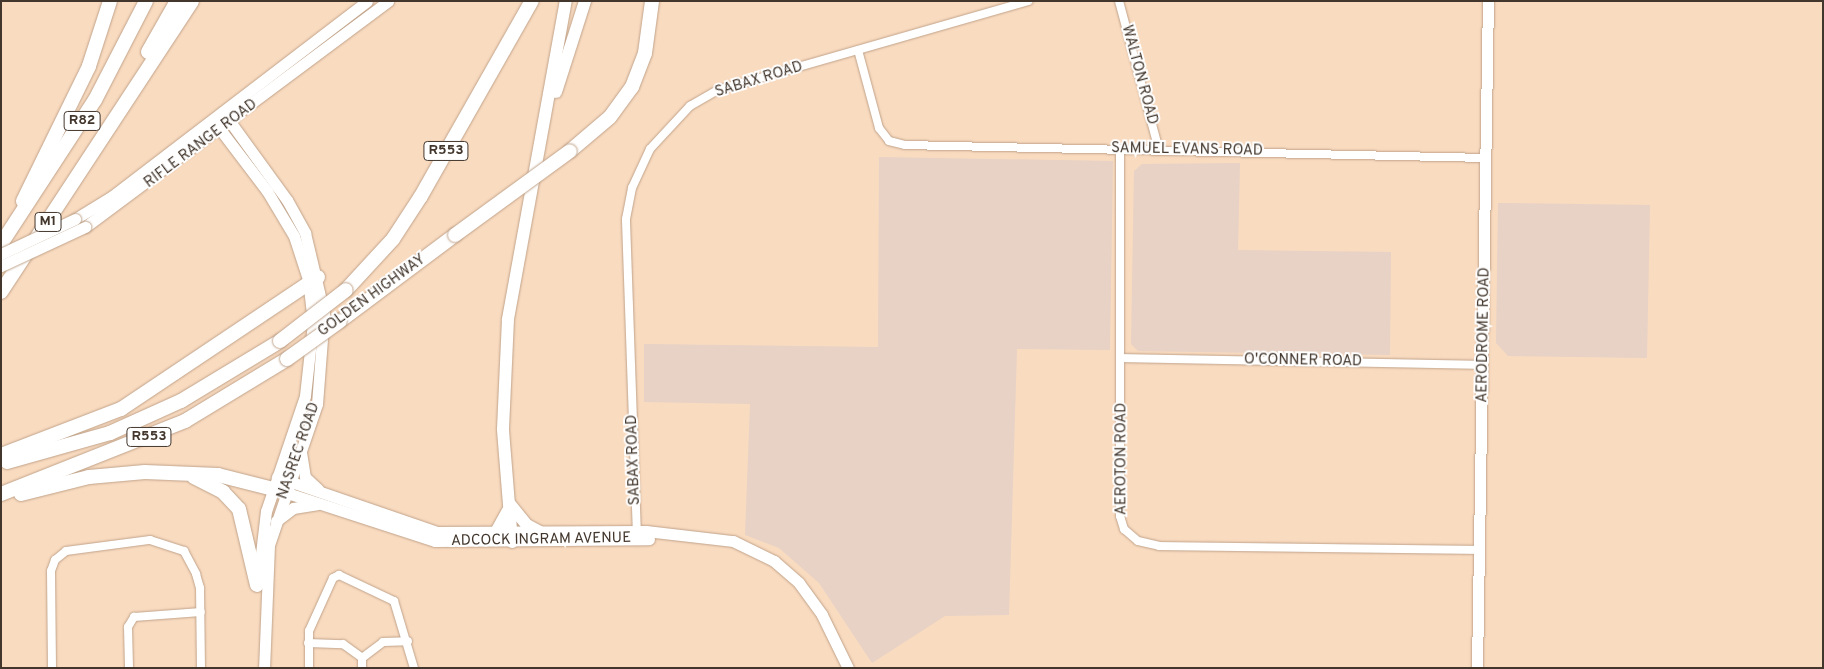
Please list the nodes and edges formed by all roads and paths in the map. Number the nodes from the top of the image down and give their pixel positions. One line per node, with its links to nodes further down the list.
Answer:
1 (110, 1): 27 (highway)
2 (146, 1): 27 (highway, R82)
3 (176, 1): 24 (highway, R82)
4 (192, 1): 24 (highway)
5 (367, 1): 16 (main road, RIFLE RANGE ROAD)
6 (388, 1): 15 (main road, RIFLE RANGE ROAD)
7 (532, 1): 36 (highway, GOLDEN HIGHWAY / R553, bridge)
8 (566, 1): 25 (main road)
9 (585, 1): 25 (main road)
10 (652, 1): 39 (highway, GOLDEN HIGHWAY / R553, bridge)
11 (1028, 1): 14 (street, SABAX ROAD)
12 (1119, 1): 22 (street, WALTON ROAD)
13 (1488, 1): 26 (main road, AERODROME ROAD)
14 (858, 50): 21 (street, SAMUEL EVANS ROAD); 46 (street, SABAX ROAD)
15 (246, 110): 18 (main road, RIFLE RANGE ROAD); 20 (main road)
16 (223, 112): 17 (main road, RIFLE RANGE ROAD); 18 (main road, NASREC ROAD)
17 (212, 120): 18 (main road, NASREC ROAD); 28 (main road, RIFLE RANGE ROAD, bridge)
18 (225, 126): 19 (main road, RIFLE RANGE ROAD); 20 (main road, NASREC ROAD); 23 (main road, NASREC ROAD)
19 (207, 139): 23 (main road); 29 (main road, RIFLE RANGE ROAD, bridge)
20 (243, 140): 30 (main road, NASREC ROAD)
21 (1120, 149): 22 (street, SAMUEL EVANS ROAD); 32 (street, AEROTON ROAD)
22 (1159, 150): 26 (street, SAMUEL EVANS ROAD)
23 (236, 151): 30 (main road, NASREC ROAD)
24 (94, 152): 31 (highway, M1)
25 (536, 157): 42 (main road)
26 (1486, 158): 33 (main road, AERODROME ROAD)
27 (4, 240)
28 (1, 254)
29 (1, 266)
30 (313, 278): 34 (main road, NASREC ROAD); 35 (highway); 38 (main road, NASREC ROAD)
31 (1, 292)
32 (1122, 358): 33 (street, O'CONNER ROAD); 48 (street, AEROTON ROAD)
33 (1484, 365): 48 (main road, AERODROME ROAD)
34 (303, 441): 38 (main road, NASREC ROAD); 40 (main road)
35 (1, 455)
36 (1, 463)
37 (184, 472): 38 (highway); 41 (highway); 49 (highway)
38 (281, 485): 40 (main road, ADCOCK INGRAM AVENUE); 43 (main road, NASREC ROAD); 49 (main road, NASREC ROAD)
39 (1, 494)
40 (325, 500): 43 (main road); 45 (main road, ADCOCK INGRAM AVENUE); 47 (main road, ADCOCK INGRAM AVENUE)
41 (1, 501)
42 (509, 504): 44 (main road); 45 (main road); 47 (main road)
43 (274, 523): 59 (main road, NASREC ROAD)
44 (542, 533): 46 (main road, ADCOCK INGRAM AVENUE); 47 (main road, ADCOCK INGRAM AVENUE)
45 (495, 534): 47 (main road, ADCOCK INGRAM AVENUE)
46 (637, 535): 47 (main road, ADCOCK INGRAM AVENUE); 54 (main road, ADCOCK INGRAM AVENUE)
47 (512, 537)
48 (1480, 550): 63 (main road, AERODROME ROAD)
49 (257, 585): 58 (main road, NASREC ROAD)
50 (201, 612): 55 (street); 56 (street); 57 (street)
51 (408, 641): 52 (street); 53 (street); 62 (street)
52 (308, 644): 53 (street); 60 (street)
53 (362, 658): 61 (street)
54 (845, 666)
55 (52, 668)
56 (129, 668)
57 (201, 668)
58 (258, 668)
59 (264, 668)
60 (309, 668)
61 (362, 668)
62 (414, 668)
63 (1477, 668)

